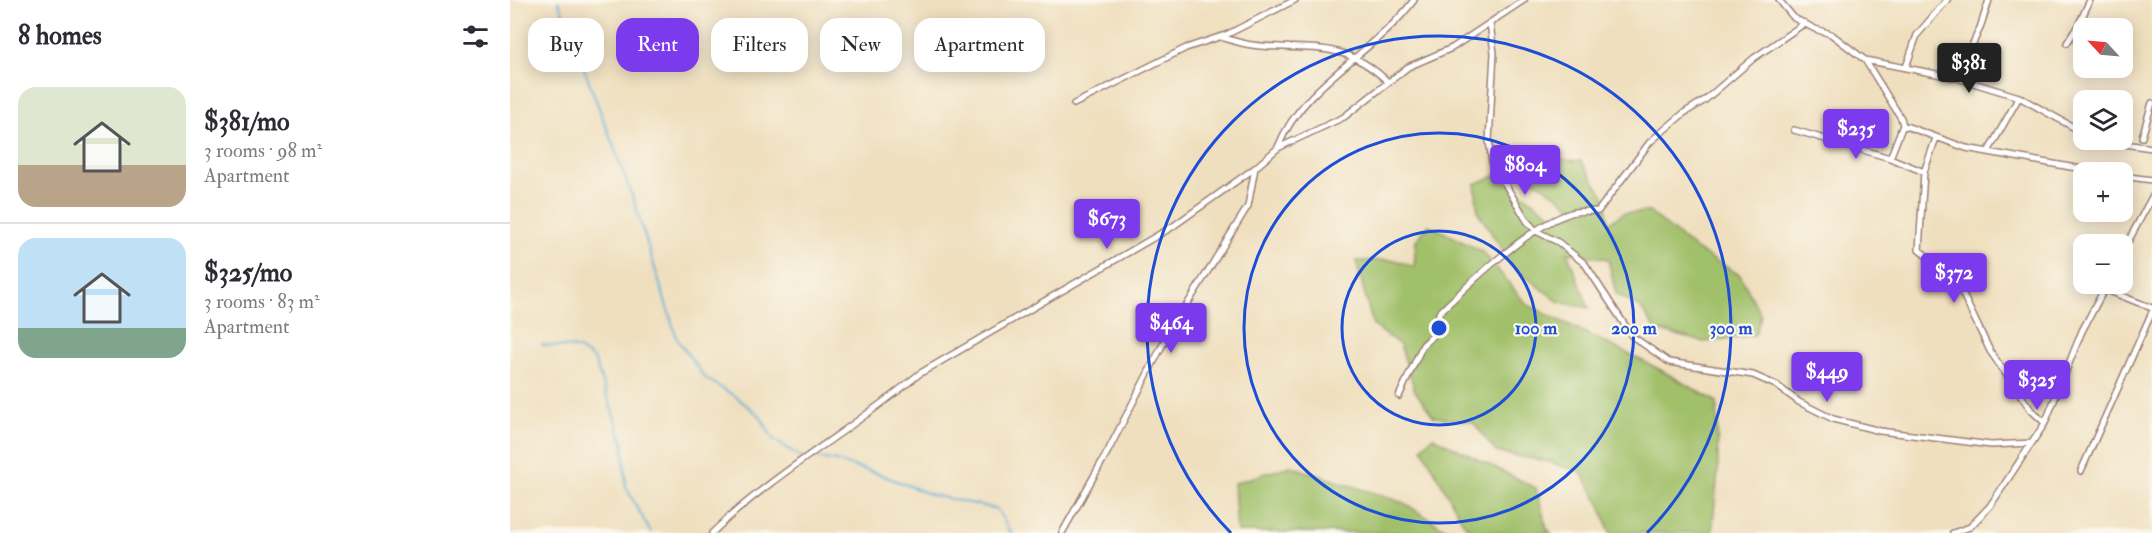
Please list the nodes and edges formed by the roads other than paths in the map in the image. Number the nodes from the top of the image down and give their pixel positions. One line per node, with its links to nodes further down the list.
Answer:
1 (1295, 0): 10 (street)
2 (1414, 0): 12 (street)
3 (1524, 0): 8 (street)
4 (1779, 0): 9 (street)
5 (1947, 0): 14 (street)
6 (1989, 0): 15 (street)
7 (2090, 0): 11 (street)
8 (1490, 23): 16 (street); 36 (street)
9 (1804, 23): 13 (street); 36 (street)
10 (1221, 37): 12 (street); 19 (street)
11 (2067, 43)
12 (1354, 58): 16 (street); 26 (street)
13 (1865, 60): 14 (street); 20 (street)
14 (1906, 67): 15 (street)
15 (1957, 78): 17 (street)
16 (1388, 82): 26 (street)
17 (2019, 97): 21 (street); 28 (street)
18 (2152, 102): 23 (street)
19 (1074, 104)
20 (1903, 125): 24 (street); 29 (street)
21 (2073, 127)
22 (1794, 130): 29 (street)
23 (2142, 137)
24 (1936, 138): 28 (street); 32 (street)
25 (2133, 145): 27 (street)
26 (1278, 148): 31 (street)
27 (2152, 148)
28 (1988, 152): 30 (street)
29 (1890, 158): 32 (street)
30 (2073, 167)
31 (1255, 168): 45 (street); 46 (street)
32 (1924, 172): 42 (street)
33 (2133, 177): 34 (street)
34 (2152, 180)
35 (2152, 196): 37 (street)
36 (1536, 231): 41 (street); 43 (street)
37 (2132, 234)
38 (2101, 294): 42 (street)
39 (2121, 294): 40 (street)
40 (2152, 310): 44 (street)
41 (1400, 396)
42 (2045, 423): 43 (street)
43 (2032, 444): 47 (street)
44 (2080, 471)
45 (712, 533)
46 (1062, 533)
47 (1953, 533)

